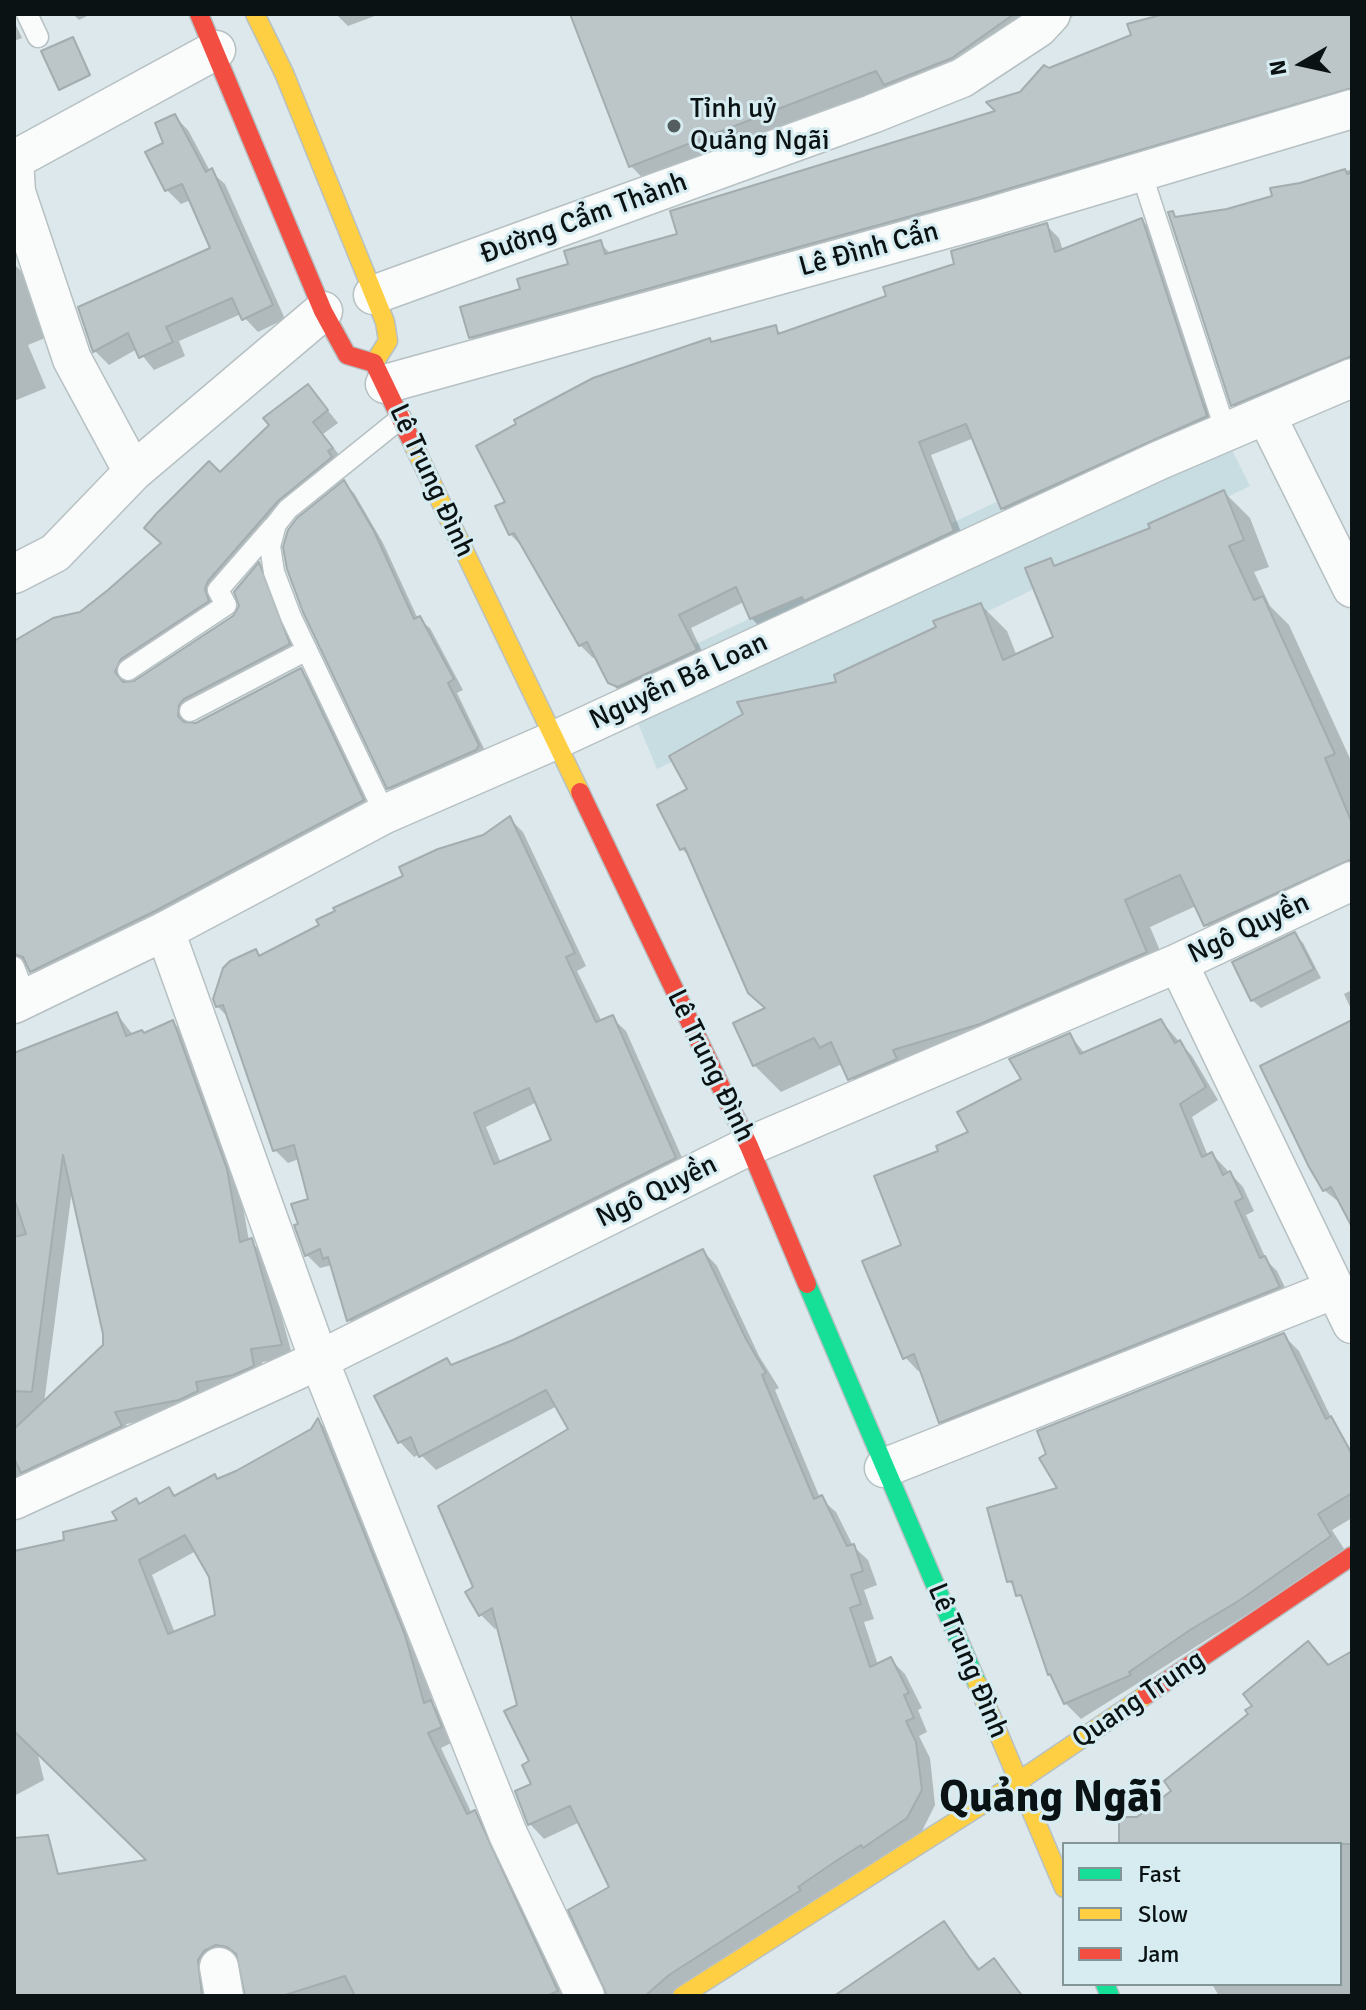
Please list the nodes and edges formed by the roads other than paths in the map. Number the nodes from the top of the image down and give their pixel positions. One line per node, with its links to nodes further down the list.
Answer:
1 (27, 14): 5 (lane)
2 (199, 14): 6 (main road)
3 (255, 14): 10 (main road)
4 (1051, 14): 10 (street, Đường Cẩm Thành)
5 (38, 37)
6 (216, 50): 8 (street); 11 (main road)
7 (1352, 109): 9 (street, Lê Đình Cẩn)
8 (14, 160): 16 (street)
9 (1141, 172): 13 (street, Lê Đình Cẩn); 15 (lane)
10 (373, 295): 13 (main road)
11 (323, 311): 13 (main road); 16 (street)
12 (1352, 378): 14 (street, Nguyễn Bá Loan)
13 (387, 388): 17 (lane); 23 (main road, Lê Trung Đình)
14 (1266, 415): 15 (street, Nguyễn Bá Loan); 19 (street)
15 (1226, 432): 23 (street, Nguyễn Bá Loan)
16 (133, 472): 18 (street)
17 (276, 524): 20 (lane); 21 (lane)
18 (14, 574)
19 (1352, 588)
20 (307, 650): 22 (lane); 24 (lane)
21 (128, 670)
22 (190, 711)
23 (553, 741): 24 (street, Nguyễn Bá Loan); 29 (main road, Lê Trung Đình)
24 (385, 814): 26 (street, Nguyễn Bá Loan)
25 (1352, 881): 27 (street, Ngô Quyền)
26 (165, 931): 28 (street, Nguyễn Bá Loan); 32 (street)
27 (1178, 963): 29 (street, Ngô Quyền); 30 (street)
28 (18, 990)
29 (749, 1146): 32 (street, Ngô Quyền); 33 (main road, Lê Trung Đình)
30 (1335, 1289): 31 (street); 33 (street)
31 (1352, 1324)
32 (319, 1360): 34 (street, Ngô Quyền); 38 (street)
33 (884, 1468): 36 (main road, Lê Trung Đình)
34 (14, 1500)
35 (1352, 1556): 36 (main road, Quang Trung)
36 (1019, 1781): 37 (main road, Lê Trung Đình); 39 (main road, Quang Trung)
37 (1062, 1883)
38 (585, 1996)
39 (682, 1996)

